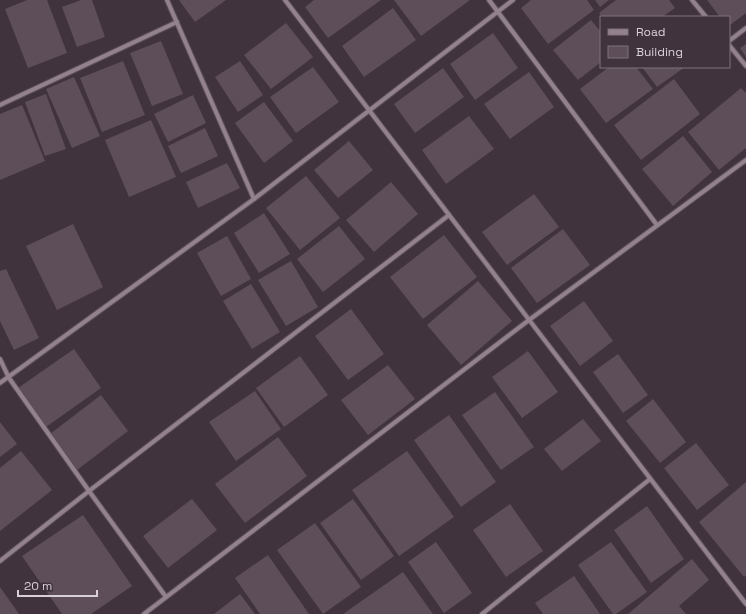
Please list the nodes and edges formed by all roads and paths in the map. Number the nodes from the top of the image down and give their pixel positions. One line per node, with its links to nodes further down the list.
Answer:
1 (167, 0): 8 (street)
2 (285, 0): 14 (street)
3 (489, 0): 6 (street)
4 (513, 0): 6 (street)
5 (692, 0): 7 (street)
6 (498, 12): 14 (street); 18 (street)
7 (705, 16)
8 (177, 22): 13 (street); 16 (street)
9 (746, 28): 10 (street)
10 (730, 40)
11 (730, 46): 12 (street)
12 (746, 66)
13 (0, 105)
14 (369, 111): 16 (street); 17 (street)
15 (746, 160): 18 (street)
16 (254, 198): 21 (street)
17 (449, 215): 19 (street); 24 (street)
18 (657, 225): 19 (street)
19 (529, 320): 23 (street); 26 (street)
20 (0, 359): 21 (street)
21 (9, 378): 22 (street); 24 (street)
22 (0, 383)
23 (650, 479): 27 (street); 29 (street)
24 (89, 491): 25 (street); 26 (street)
25 (0, 561)
26 (166, 597): 28 (street)
27 (746, 604)
28 (144, 614)
29 (482, 614)

